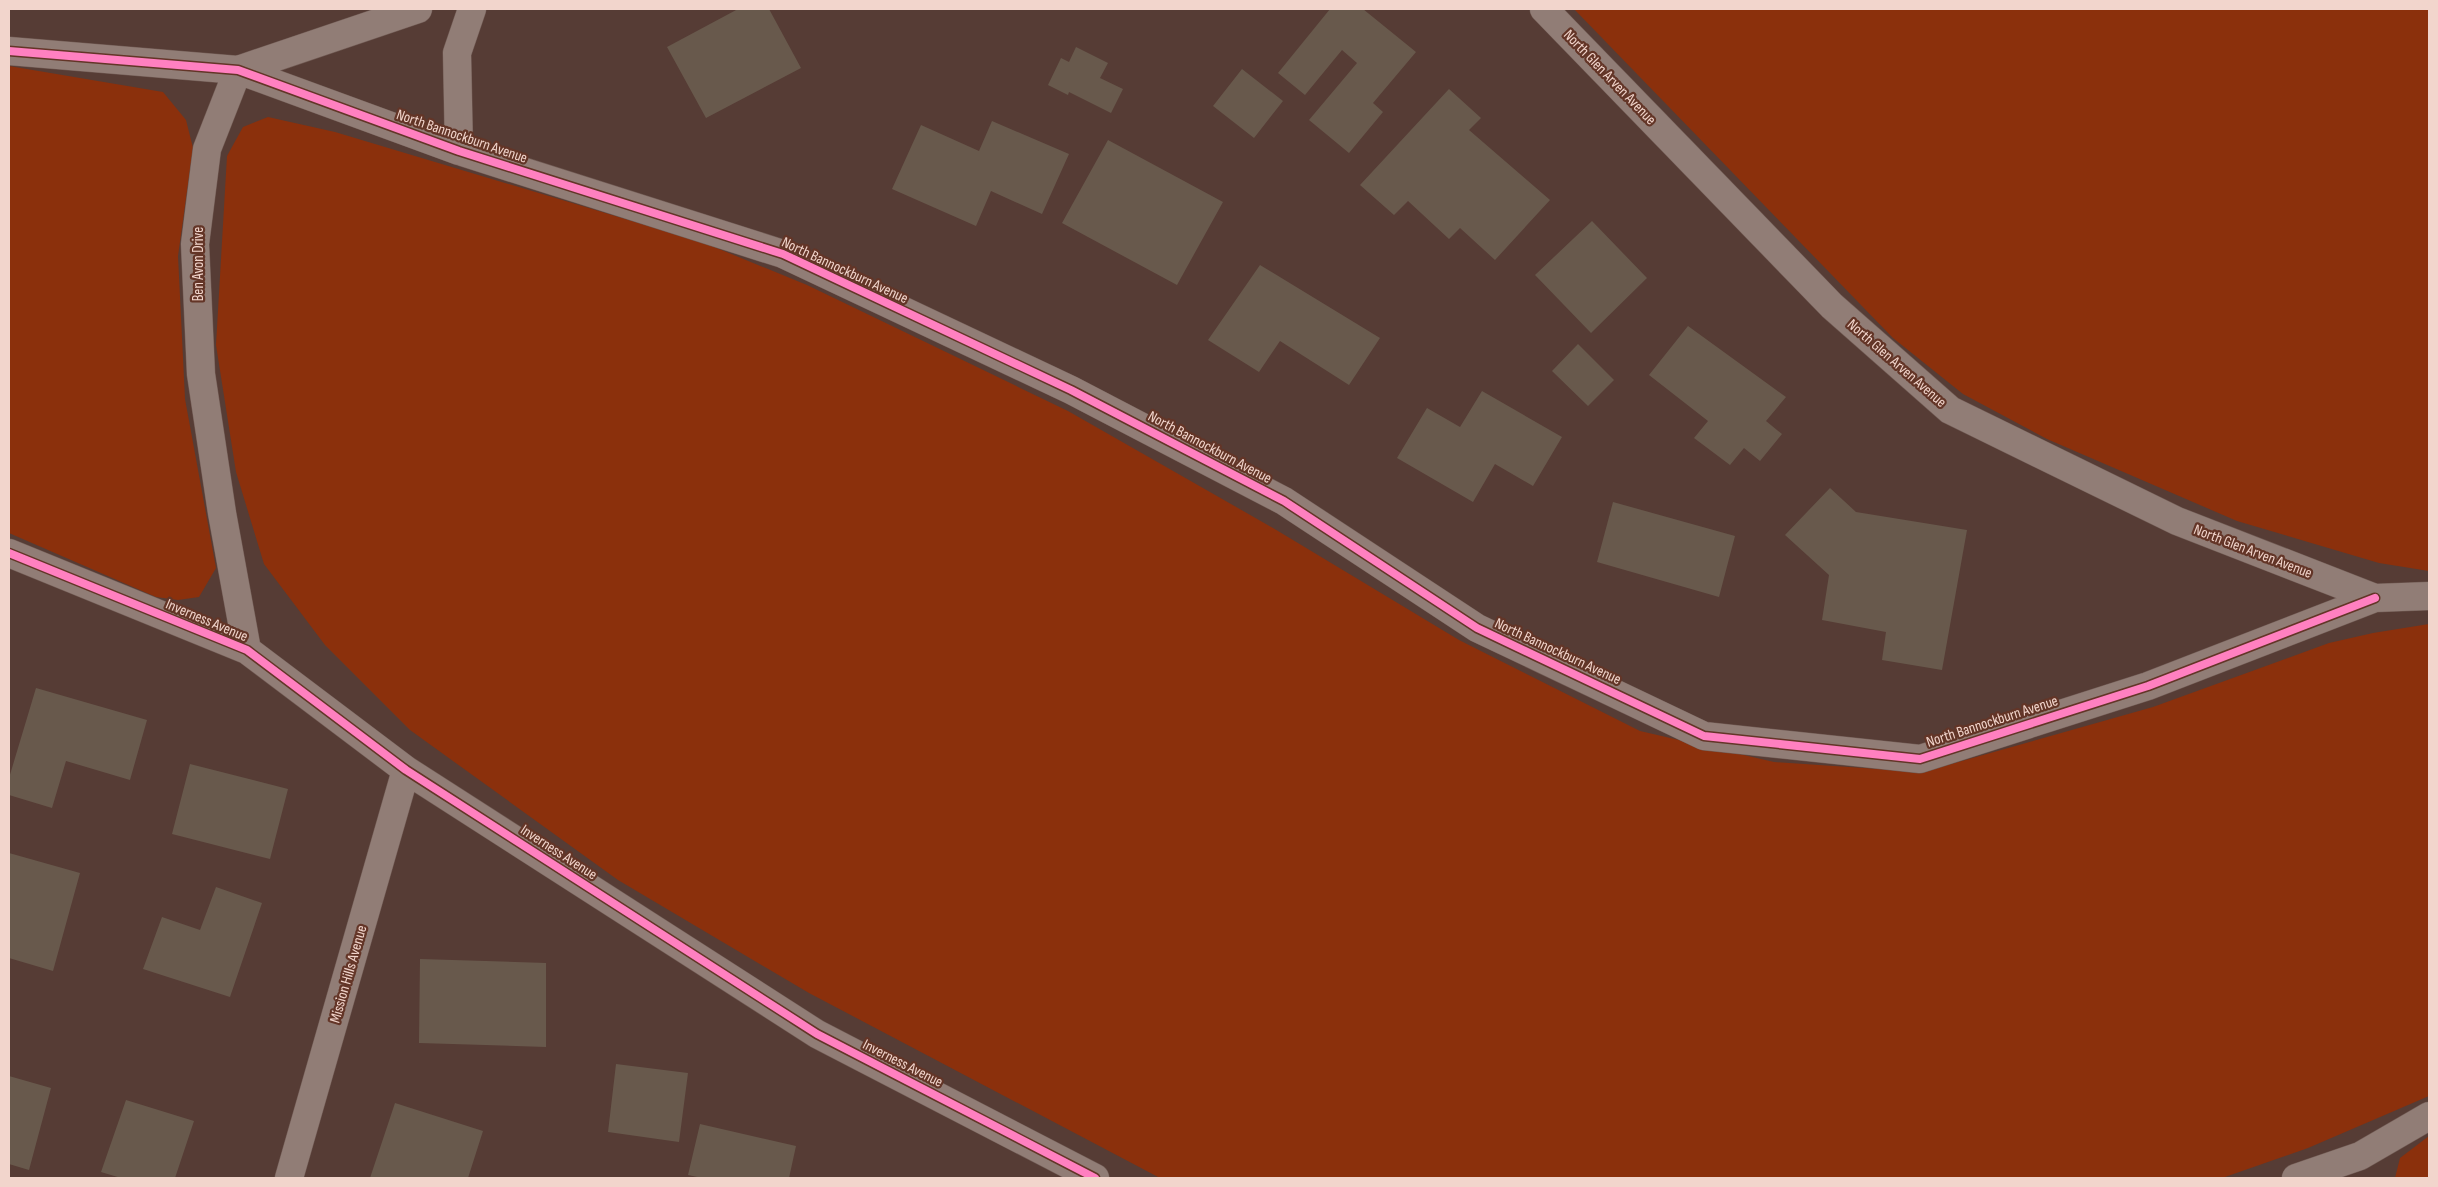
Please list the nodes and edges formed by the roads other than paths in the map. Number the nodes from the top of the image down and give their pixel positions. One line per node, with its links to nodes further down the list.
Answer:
1 (418, 9): 5 (street)
2 (472, 9): 6 (street)
3 (1544, 9): 9 (street, North Glen Arven Avenue)
4 (9, 51): 5 (street, North Bannockburn Avenue)
5 (238, 70): 6 (street, North Bannockburn Avenue); 10 (street, Ben Avon Drive)
6 (459, 151): 9 (street, North Bannockburn Avenue)
7 (9, 553): 10 (street, Inverness Avenue)
8 (2429, 596): 9 (street, North Glen Arven Avenue)
9 (2376, 598)
10 (247, 650): 11 (street, Inverness Avenue)
11 (406, 770): 14 (street, Mission Hills Avenue); 15 (street, Inverness Avenue)
12 (2429, 1116): 13 (street)
13 (2362, 1167): 16 (street)
14 (289, 1178)
15 (1096, 1178)
16 (2296, 1178)

